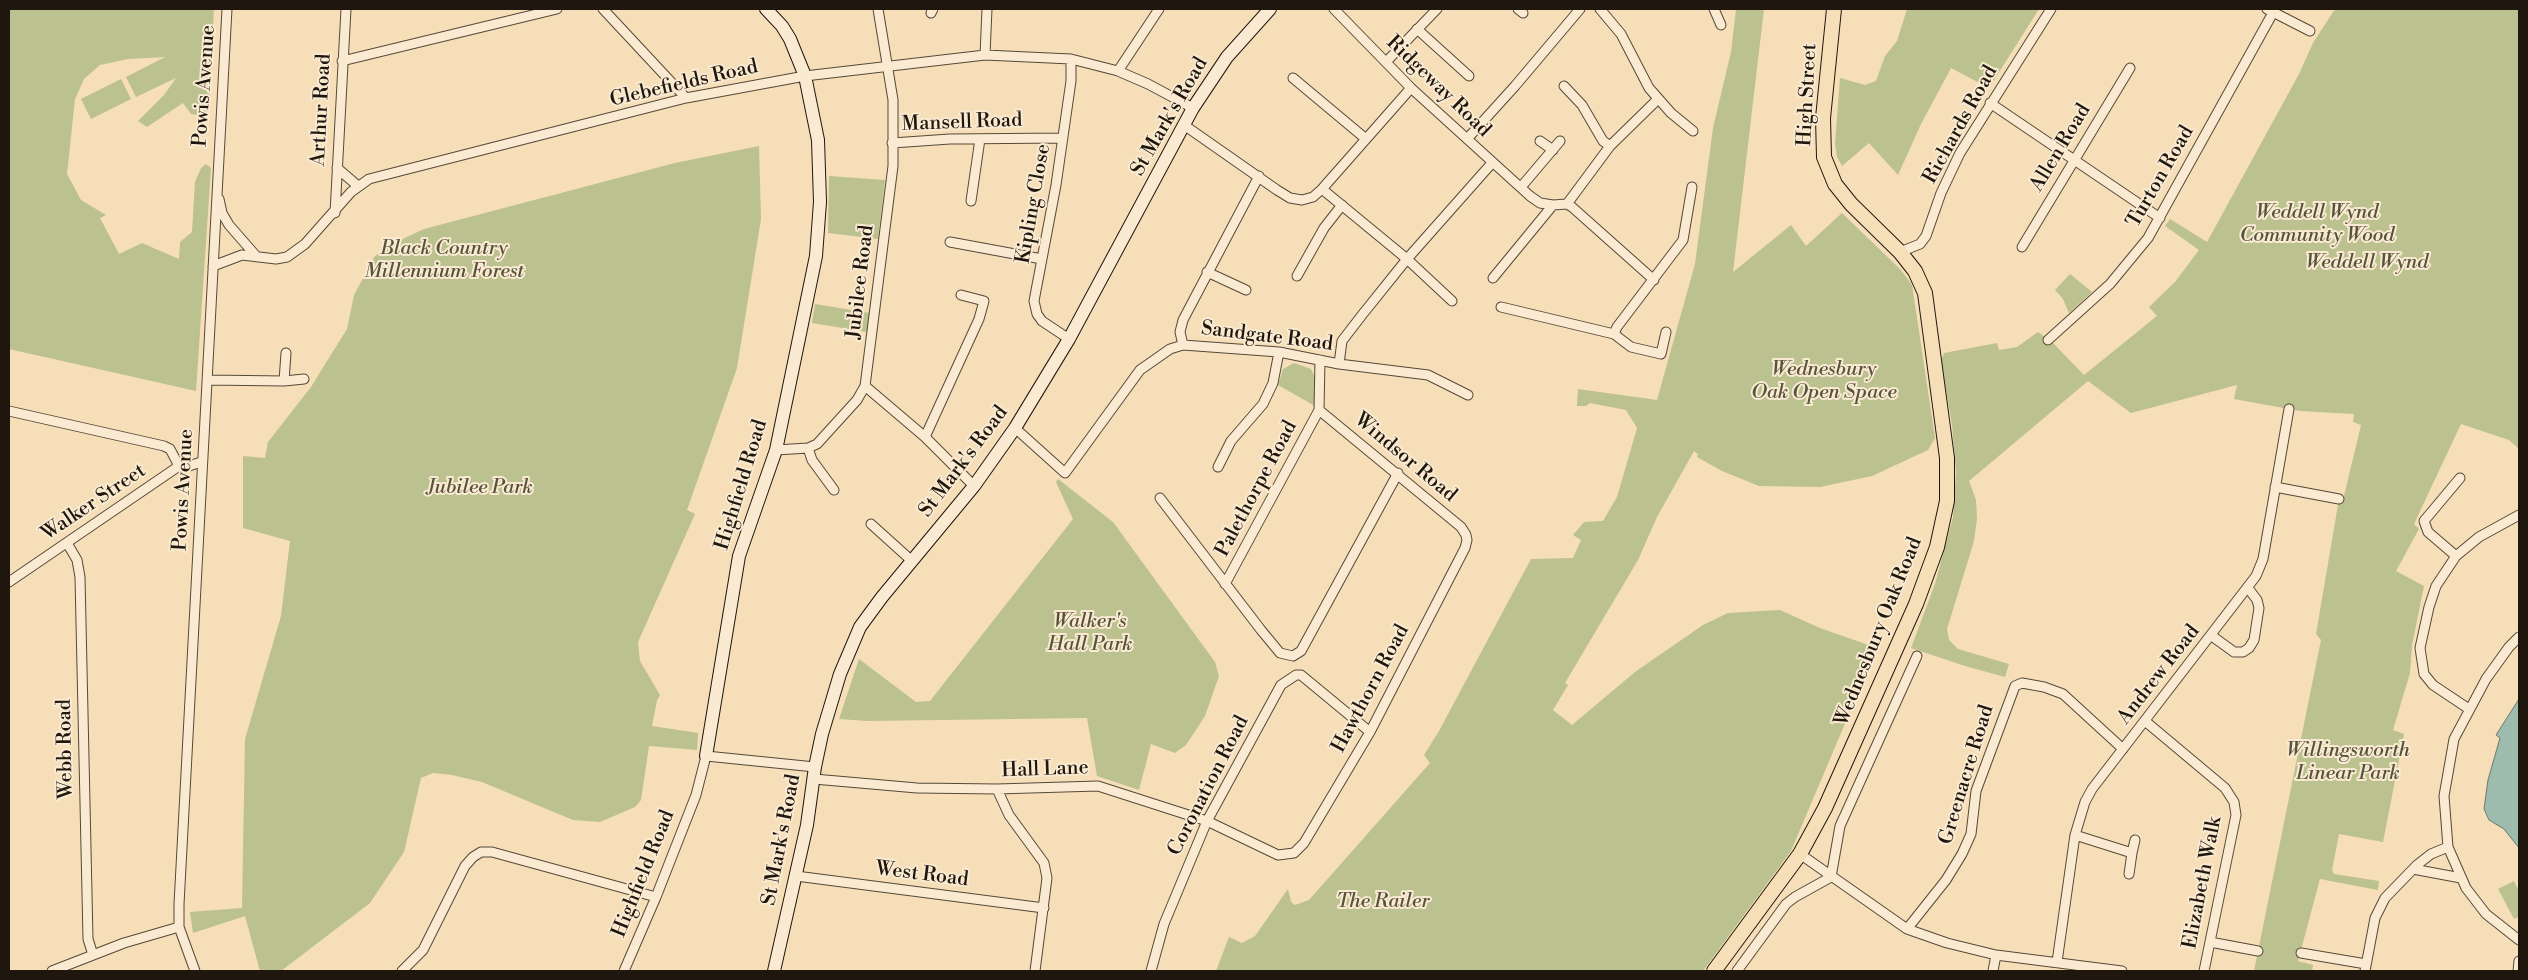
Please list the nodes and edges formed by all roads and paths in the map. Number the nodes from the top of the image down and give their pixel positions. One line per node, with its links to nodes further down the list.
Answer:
1 (227, 9): 52 (street, Powis Avenue)
2 (346, 9): 23 (street, Arthur Road)
3 (557, 9): 23 (street)
4 (603, 9): 33 (street)
5 (766, 9): 28 (street, Highfield Road)
6 (878, 9): 25 (street, Jubilee Road)
7 (987, 9): 21 (street)
8 (1160, 9): 27 (street)
9 (1270, 9): 36 (street, St Mark's Road)
10 (1334, 9): 24 (street, Ridgeway Road)
11 (1437, 9): 19 (street)
12 (1580, 9): 42 (street)
13 (1600, 9): 34 (street)
14 (1714, 9): 18 (street)
15 (1834, 9): 65 (main road, High Street)
16 (2051, 9): 35 (street, Richards Road)
17 (2272, 10): 20 (street); 62 (street, Turton Road)
18 (1721, 25)
19 (1417, 29): 24 (street); 29 (street)
20 (2310, 31)
21 (985, 55): 22 (street, Glebefields Road); 25 (street, Glebefields Road)
22 (1071, 59): 27 (street, Glebefields Road); 39 (street, Kipling Close)
23 (342, 61): 50 (street, Arthur Road)
24 (1386, 62): 32 (street, Ridgeway Road)
25 (888, 65): 28 (street, Glebefields Road); 45 (street, Jubilee Road)
26 (2130, 68): 48 (street, Allen Road)
27 (1118, 71): 36 (street, Glebefields Road)
28 (805, 76): 33 (street, Glebefields Road); 99 (street, Highfield Road)
29 (1469, 76)
30 (1293, 78): 41 (street)
31 (1564, 86): 46 (street)
32 (1411, 88): 41 (street); 42 (street, Ridgeway Road)
33 (686, 98): 53 (street, Glebefields Road)
34 (1658, 99): 38 (street); 46 (street)
35 (1990, 103): 48 (street); 65 (street, Richards Road)
36 (1193, 108): 37 (street, St Mark's Road)
37 (1184, 125): 51 (street); 81 (street, St Mark's Road)
38 (1693, 131)
39 (1063, 138): 40 (street, Mansell Road); 67 (street, Kipling Close)
40 (980, 139): 45 (street, Mansell Road); 57 (street)
41 (1366, 139): 56 (street)
42 (1467, 139): 49 (street, Ridgeway Road)
43 (1540, 141): 47 (street)
44 (1560, 142): 47 (street)
45 (892, 143): 91 (street, Jubilee Road)
46 (1610, 146): 58 (street)
47 (1552, 150): 54 (street)
48 (2073, 160): 62 (street); 64 (street, Allen Road)
49 (1492, 163): 54 (street, Ridgeway Road); 68 (street)
50 (337, 168): 53 (street); 61 (street, Arthur Road)
51 (1259, 176): 56 (street); 71 (street)
52 (216, 186): 66 (street); 69 (street, Powis Avenue)
53 (358, 186): 61 (street, Glebefields Road)
54 (1521, 187): 60 (street, Ridgeway Road)
55 (1692, 187): 74 (street)
56 (1322, 188): 59 (street)
57 (971, 201)
58 (1567, 204): 60 (street, Ridgeway Road); 74 (street)
59 (1342, 205): 68 (street); 72 (street)
60 (1553, 205): 73 (street)
61 (335, 213): 66 (street, Glebefields Road)
62 (2160, 218): 82 (street, Turton Road)
63 (950, 242): 67 (street)
64 (2022, 247)
65 (1900, 252): 70 (main road, High Street)
66 (257, 257): 69 (street, Glebefields Road)
67 (1042, 259): 81 (street, Kipling Close)
68 (1407, 259): 77 (street); 87 (street)
69 (213, 266): 89 (street, Powis Avenue)
70 (1915, 271): 135 (main road, Wednesbury Oak Road)
71 (1208, 272): 75 (street); 83 (street)
72 (1297, 276)
73 (1493, 278)
74 (1654, 280): 80 (street)
75 (1246, 290)
76 (961, 295): 97 (street)
77 (1452, 301)
78 (1501, 307): 80 (street)
79 (1666, 332): 80 (street)
80 (1614, 334)
81 (1069, 339): 96 (street, St Mark's Road)
82 (2048, 340)
83 (1183, 345): 84 (street, Sandgate Road); 96 (street, Sandgate Road)
84 (1279, 352): 86 (street, Sandgate Road); 102 (street)
85 (286, 353): 90 (street)
86 (1320, 360): 87 (street, Sandgate Road); 94 (street)
87 (1339, 364): 92 (street, Sandgate Road)
88 (304, 379): 90 (street)
89 (208, 380): 90 (street); 100 (street, Powis Avenue)
90 (284, 381)
91 (865, 386): 97 (street); 98 (street, Jubilee Road)
92 (1468, 395)
93 (2289, 409): 106 (street, Andrew Road)
94 (1319, 410): 103 (street, Windsor Road); 117 (street, Palethorpe Road)
95 (9, 411): 101 (street)
96 (1015, 428): 105 (street, St Mark's Road)
97 (925, 437): 105 (street)
98 (808, 448): 99 (street); 107 (street)
99 (776, 450): 126 (street, Highfield Road)
100 (202, 462): 101 (street, Walker Street); 143 (street, Powis Avenue)
101 (179, 466): 113 (street, Walker Street)
102 (1218, 467)
103 (1398, 474): 112 (street, Windsor Road); 117 (street)
104 (2460, 478): 114 (street)
105 (974, 486): 115 (street, St Mark's Road)
106 (2275, 487): 109 (street); 118 (street, Andrew Road)
107 (834, 490)
108 (1160, 498): 117 (street)
109 (2338, 499)
110 (2519, 515): 114 (street)
111 (871, 524): 115 (street)
112 (1466, 534): 124 (street, Hawthorn Road)
113 (67, 543): 116 (street, Walker Street); 149 (street, Webb Road)
114 (2456, 556): 122 (street)
115 (912, 561): 127 (street, St Mark's Road)
116 (9, 582)
117 (1225, 584)
118 (2248, 588): 119 (street, Andrew Road); 119 (street)
119 (2212, 636): 123 (street, Andrew Road)
120 (2519, 637): 122 (street)
121 (1917, 656): 139 (street, Wednesbury Oak Road)
122 (2469, 709): 132 (street)
123 (2145, 721): 125 (street, Andrew Road); 146 (street, Elizabeth Walk)
124 (1370, 732): 129 (street, Coronation Road); 133 (street, Hawthorn Road)
125 (2123, 749): 130 (street, Andrew Road); 144 (street, Greenacre Road)
126 (706, 756): 127 (street, Hall Lane); 141 (street, Highfield Road)
127 (814, 773): 128 (street, Hall Lane); 138 (street, St Mark's Road)
128 (997, 789): 129 (street, Hall Lane); 142 (street)
129 (1207, 820): 133 (street, Hall Lane); 160 (street, Coronation Road)
130 (2074, 835): 134 (street); 151 (street, Andrew Road)
131 (2135, 840): 134 (street)
132 (2448, 847): 136 (street); 140 (street)
133 (1294, 853)
134 (2132, 853): 137 (street)
135 (1800, 854): 139 (street); 161 (main road, Wednesbury Oak Road)
136 (2412, 869): 140 (street); 153 (street)
137 (2129, 874)
138 (796, 876): 142 (street, West Road); 158 (street, St Mark's Road)
139 (1831, 877): 144 (street); 162 (street)
140 (2461, 878): 145 (street)
141 (656, 897): 156 (street); 157 (street, Highfield Road)
142 (1044, 908): 159 (street)
143 (179, 927): 149 (street); 155 (street, Powis Avenue)
144 (1907, 929): 150 (street)
145 (2519, 940)
146 (2210, 942): 147 (street); 165 (street, Elizabeth Walk)
147 (2258, 951)
148 (2300, 953): 153 (street)
149 (93, 955): 154 (street)
150 (1996, 955): 151 (street); 163 (street)
151 (2058, 962): 164 (street)
152 (2519, 962): 166 (street)
153 (2365, 968)
154 (52, 971)
155 (195, 971)
156 (402, 971)
157 (624, 971)
158 (774, 971)
159 (1035, 971)
160 (1151, 971)
161 (1714, 971)
162 (1737, 971)
163 (1993, 971)
164 (2122, 971)
165 (2204, 971)
166 (2518, 971)

